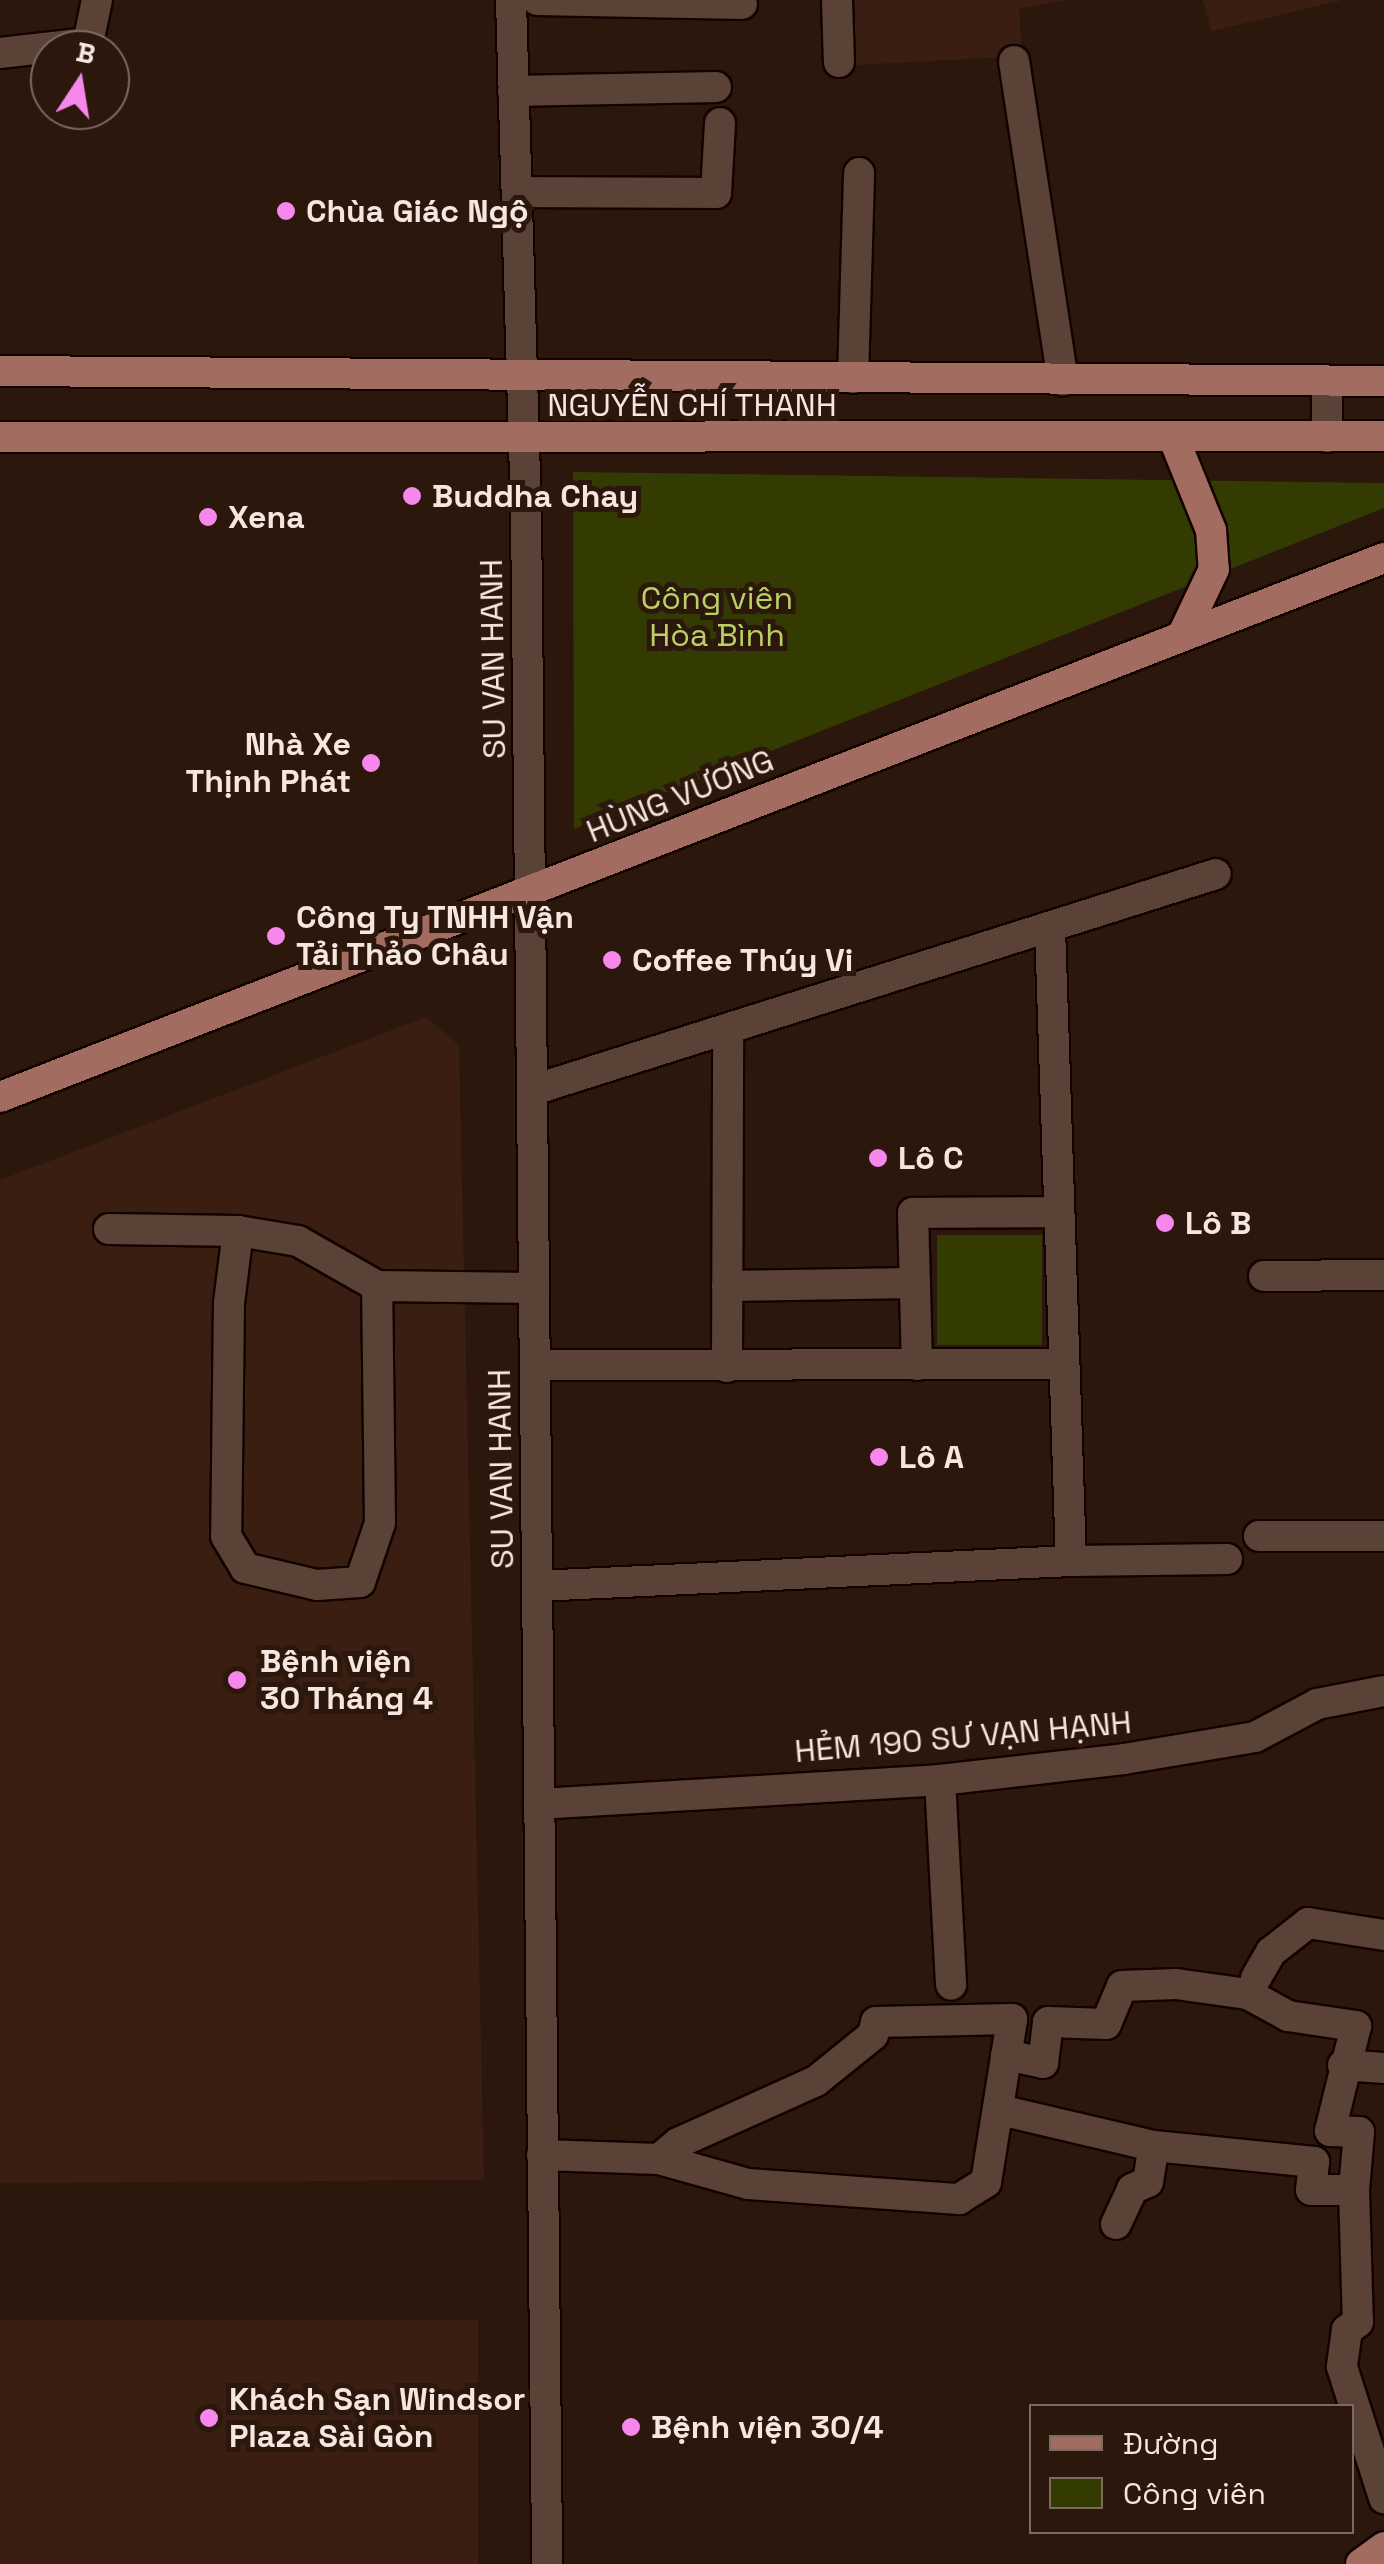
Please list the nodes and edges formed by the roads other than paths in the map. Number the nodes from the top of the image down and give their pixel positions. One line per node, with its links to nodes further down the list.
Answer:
1 (97, 0): 7 (street)
2 (511, 0): 11 (street, SU VAN HANH)
3 (537, 0): 4 (street)
4 (647, 0): 6 (street)
5 (837, 0): 9 (street)
6 (742, 4)
7 (0, 53)
8 (1014, 60): 18 (street)
9 (840, 62)
10 (716, 87): 11 (street)
11 (514, 91): 14 (street, SU VAN HANH)
12 (720, 123): 14 (street)
13 (859, 173): 17 (street)
14 (519, 192): 16 (street, SU VAN HANH)
15 (0, 371): 16 (main road, NGUYỄN CHÍ THANH)
16 (524, 374): 17 (main road, NGUYỄN CHÍ THANH); 24 (street, SU VAN HANH)
17 (853, 378): 18 (main road, NGUYỄN CHÍ THANH)
18 (1063, 380): 19 (main road, NGUYỄN CHÍ THANH)
19 (1327, 381): 20 (main road, NGUYỄN CHÍ THANH); 23 (street)
20 (1384, 381)
21 (1384, 436): 23 (main road, NGUYỄN CHÍ THANH)
22 (0, 437): 24 (main road, NGUYỄN CHÍ THANH)
23 (1327, 437): 25 (main road, NGUYỄN CHÍ THANH)
24 (524, 439): 25 (main road, NGUYỄN CHÍ THANH); 29 (street, SU VAN HANH)
25 (1174, 439): 27 (main road)
26 (1384, 558): 27 (main road, HÙNG VƯƠNG)
27 (1184, 632): 29 (main road, HÙNG VƯƠNG)
28 (1216, 874): 30 (street)
29 (531, 892): 32 (street, SU VAN HANH); 33 (main road, HÙNG VƯƠNG)
30 (1050, 927): 31 (street); 34 (street)
31 (728, 1028): 32 (street); 41 (street)
32 (533, 1090): 42 (street, SU VAN HANH)
33 (0, 1097)
34 (1058, 1212): 39 (street); 43 (street)
35 (109, 1229): 36 (street)
36 (238, 1231): 40 (street); 40 (street)
37 (1384, 1274): 38 (street)
38 (1264, 1276)
39 (915, 1283): 41 (street); 45 (street)
40 (376, 1286): 42 (street)
41 (727, 1286): 46 (street)
42 (534, 1288): 44 (street, SU VAN HANH)
43 (1062, 1364): 45 (street); 50 (street)
44 (535, 1365): 46 (street); 51 (street, SU VAN HANH)
45 (917, 1365): 46 (street)
46 (727, 1367)
47 (1259, 1536): 48 (street)
48 (1384, 1536)
49 (1227, 1559): 50 (street)
50 (1070, 1561): 51 (street)
51 (537, 1586): 54 (street, SU VAN HANH)
52 (1384, 1691): 53 (street, HẺM 190 SƯ VẠN HẠNH)
53 (940, 1780): 54 (street, HẺM 190 SƯ VẠN HẠNH); 57 (street)
54 (539, 1804): 63 (street, SU VAN HANH)
55 (1384, 1935): 56 (street)
56 (1256, 1978)
57 (950, 1985)
58 (1006, 2055): 59 (street); 61 (street); 64 (street)
59 (1343, 2065): 60 (street); 65 (street)
60 (1384, 2068)
61 (1000, 2110): 62 (street); 64 (street)
62 (1154, 2146): 65 (street); 66 (street)
63 (542, 2155): 64 (street); 69 (street, SU VAN HANH)
64 (659, 2159)
65 (1354, 2190): 67 (street)
66 (1116, 2224)
67 (1384, 2498)
68 (1384, 2547): 70 (main road)
69 (547, 2564)
70 (1360, 2564)

